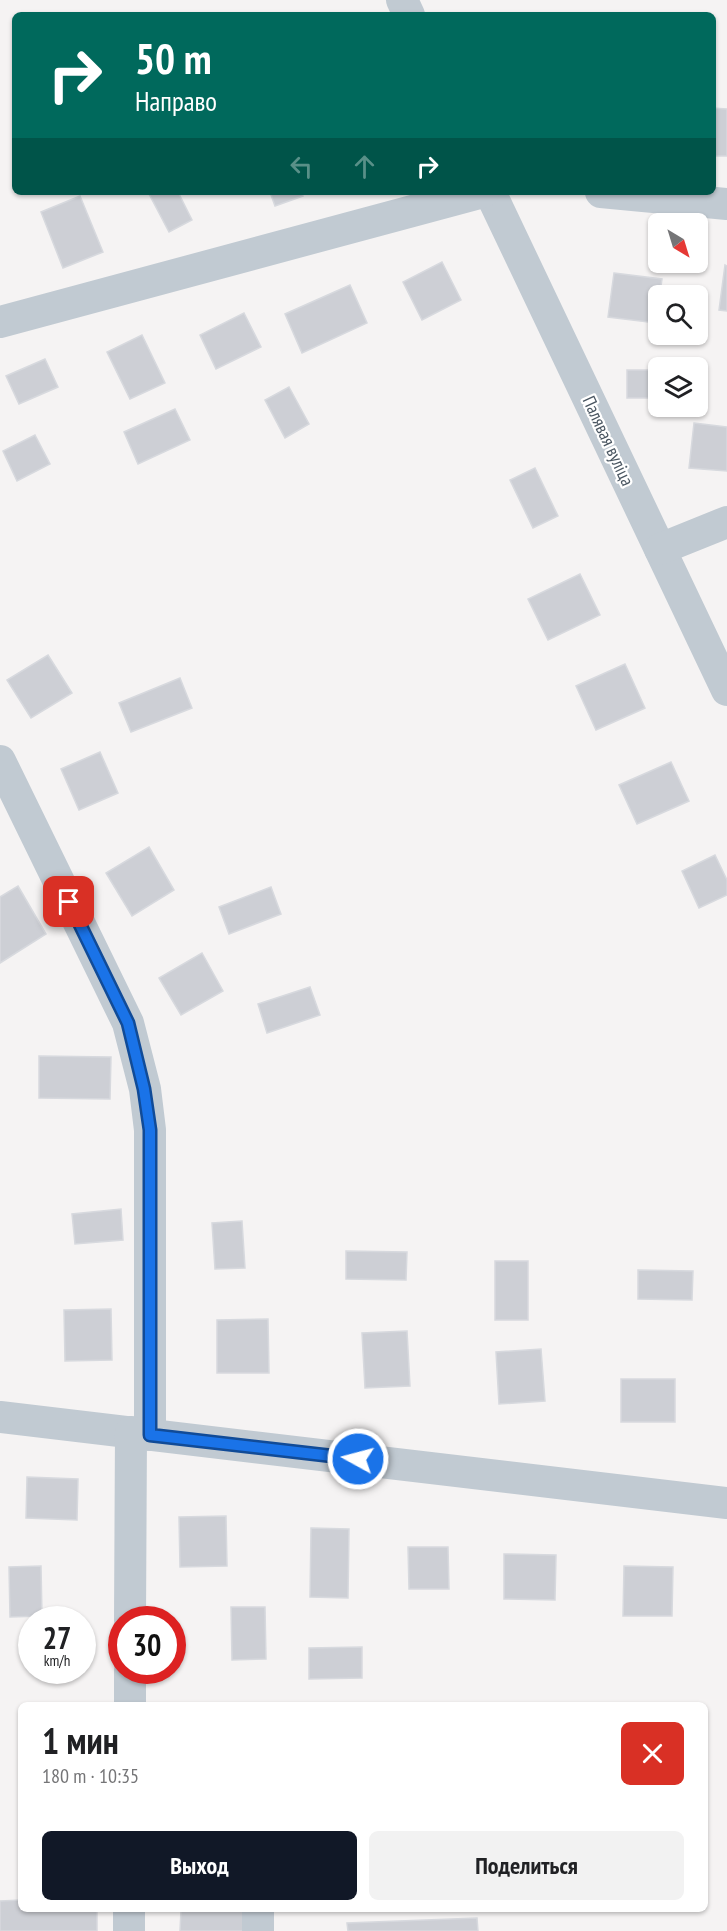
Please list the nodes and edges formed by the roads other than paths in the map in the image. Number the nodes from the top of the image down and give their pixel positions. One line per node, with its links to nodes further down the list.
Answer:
1 (472, 195): 5 (street)
2 (490, 195): 7 (street, Палявая вуліца)
3 (632, 195): 4 (street)
4 (727, 204)
5 (0, 322)
6 (727, 522): 7 (street)
7 (660, 549): 8 (street, Палявая вуліца)
8 (727, 690)
9 (0, 761): 11 (street)
10 (0, 1417): 11 (street)
11 (141, 1433): 12 (street); 13 (street)
12 (727, 1503)
13 (131, 1606)
14 (130, 1684): 15 (street)
15 (130, 1702)
16 (129, 1912): 18 (street)
17 (258, 1912): 19 (street)
18 (129, 1931)
19 (258, 1931)

